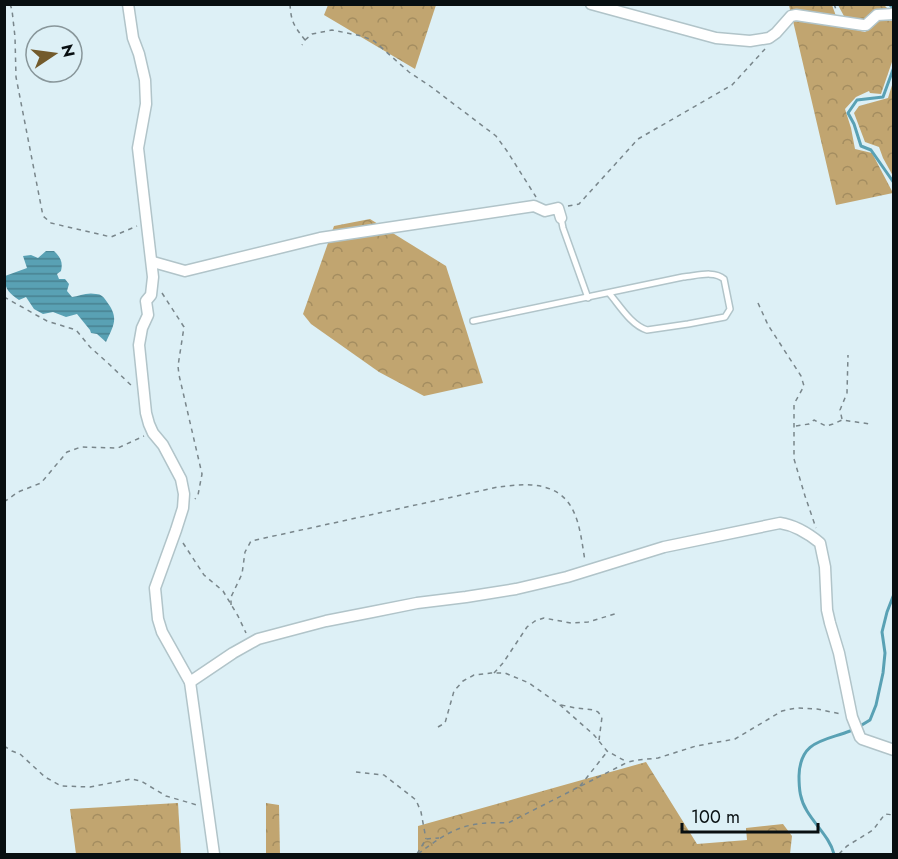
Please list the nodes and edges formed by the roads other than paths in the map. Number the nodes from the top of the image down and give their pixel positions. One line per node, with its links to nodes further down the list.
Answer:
1 (128, 4): 5 (street)
2 (591, 4): 3 (street)
3 (894, 14)
4 (559, 213): 5 (street); 7 (lane)
5 (153, 262): 9 (street)
6 (609, 293): 6 (lane); 7 (lane)
7 (588, 298): 8 (lane)
8 (473, 321)
9 (190, 682): 10 (street); 11 (street)
10 (894, 750)
11 (214, 855)

